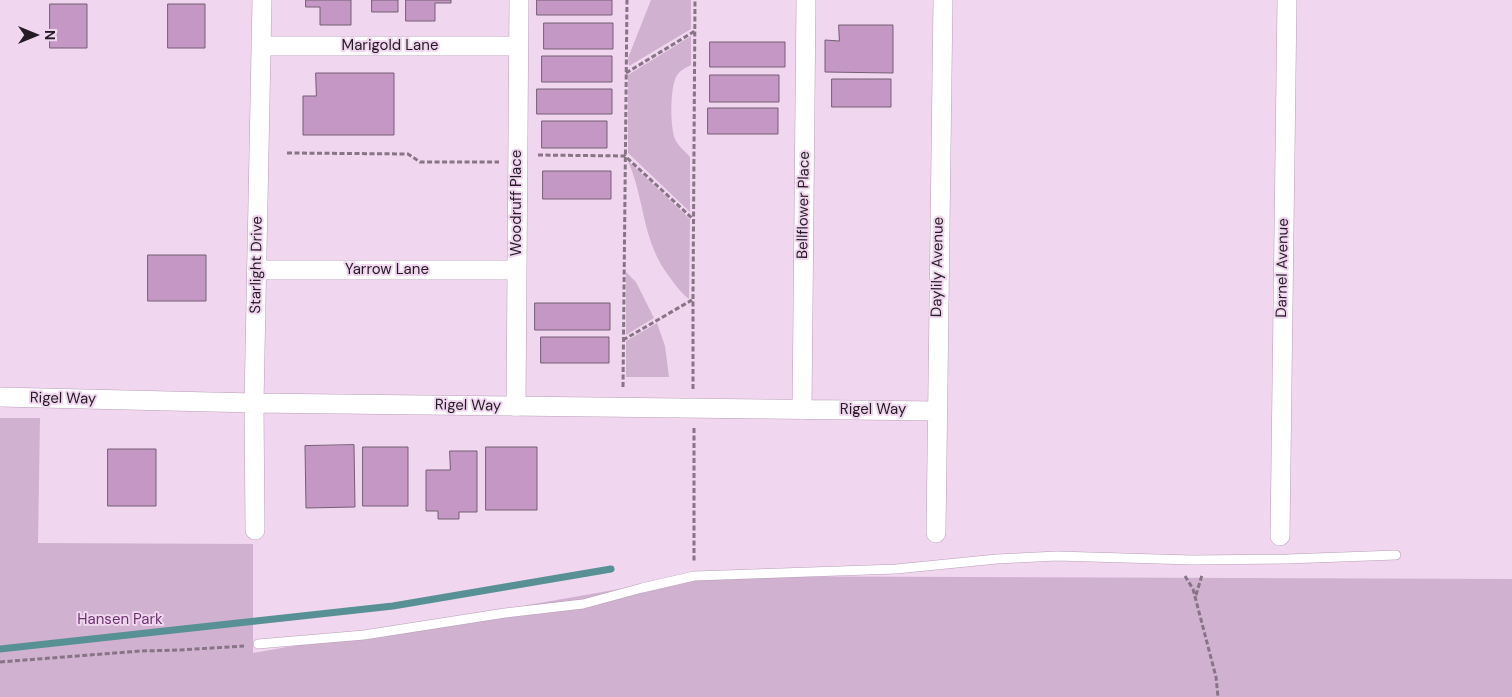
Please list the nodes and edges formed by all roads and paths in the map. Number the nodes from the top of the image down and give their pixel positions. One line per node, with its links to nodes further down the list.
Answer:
1 (262, 0): 9 (street, Starlight Drive)
2 (519, 0): 10 (street, Woodruff Place)
3 (627, 0): 11 (path)
4 (696, 0): 8 (path)
5 (806, 0): 21 (street, Bellflower Place)
6 (943, 0): 22 (street, Daylily Avenue)
7 (1287, 0): 25 (street, Darnel Avenue)
8 (695, 31): 11 (path); 14 (path)
9 (261, 46): 10 (street, Marigold Lane); 12 (street, Starlight Drive)
10 (518, 46): 13 (street, Woodruff Place)
11 (626, 73): 15 (path)
12 (256, 270): 13 (street, Yarrow Lane); 17 (street, Starlight Drive)
13 (517, 270): 18 (street, Woodruff Place)
14 (692, 299): 15 (path); 20 (path)
15 (623, 340): 19 (path)
16 (0, 397): 17 (street, Rigel Way)
17 (254, 403): 18 (street, Rigel Way); 23 (street, Starlight Drive)
18 (516, 407): 19 (street, Rigel Way)
19 (623, 408): 20 (street, Rigel Way)
20 (694, 408): 21 (street, Rigel Way); 27 (path)
21 (802, 410): 22 (street, Rigel Way)
22 (936, 410): 24 (street, Daylily Avenue)
23 (255, 530)
24 (936, 533)
25 (1280, 536)
26 (1396, 555): 27 (lane)
27 (694, 576): 29 (lane)
28 (1195, 598): 31 (path)
29 (258, 644): 30 (path)
30 (0, 662)
31 (1218, 697)

